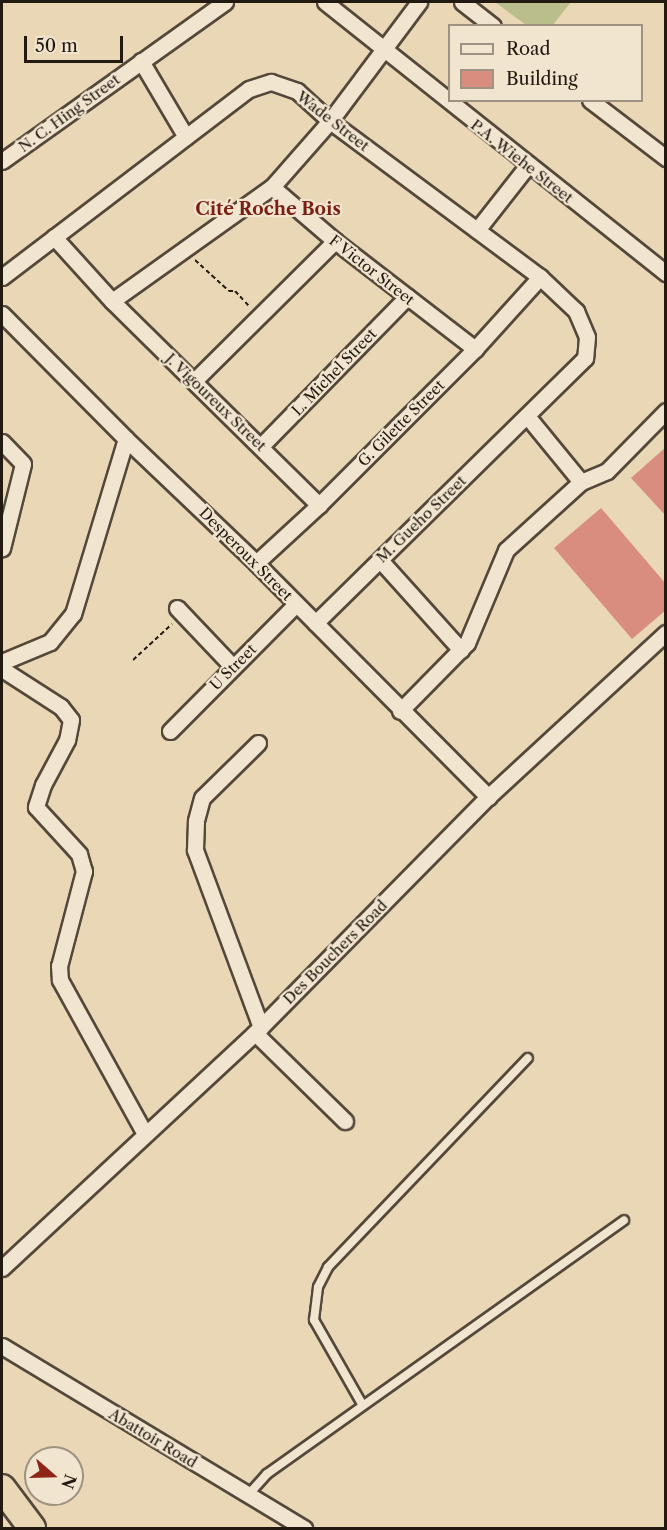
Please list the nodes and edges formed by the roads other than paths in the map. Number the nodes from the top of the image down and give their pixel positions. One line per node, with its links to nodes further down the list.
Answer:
1 (225, 2): 7 (street, N. C. Hing Street)
2 (325, 2): 6 (street, P.A. Wiehe Street)
3 (419, 2): 6 (street)
4 (462, 2): 5 (street)
5 (490, 24)
6 (384, 51): 8 (street, P.A. Wiehe Street); 11 (street)
7 (141, 61): 12 (street); 14 (street, N. C. Hing Street)
8 (448, 102)
9 (448, 102): 15 (street, P.A. Wiehe Street)
10 (593, 102): 13 (street)
11 (330, 120): 12 (street, Wade Street); 16 (street); 17 (street, Wade Street)
12 (186, 137): 18 (street, Wade Street)
13 (666, 158)
14 (2, 161)
15 (528, 165): 17 (street); 20 (street, P.A. Wiehe Street)
16 (272, 187): 19 (street, F Victor Street); 24 (street)
17 (477, 231): 21 (street, Wade Street)
18 (54, 237): 22 (street, Wade Street); 24 (street, J. Vigoureux Street)
19 (335, 242): 23 (street, F Victor Street); 28 (street)
20 (666, 273)
21 (540, 277): 26 (street, Wade Street); 27 (street, G. Gilette Street)
22 (2, 278)
23 (407, 297): 27 (street, F Victor Street); 33 (street, L. Michel Street)
24 (112, 301): 28 (street, J. Vigoureux Street)
25 (2, 314): 31 (street, Desperoux Street)
26 (587, 337): 30 (street, M. Gueho Street)
27 (475, 350): 35 (street, G. Gilette Street)
28 (195, 381): 33 (street, J. Vigoureux Street)
29 (666, 411): 34 (street)
30 (527, 416): 34 (street); 37 (street, M. Gueho Street)
31 (126, 439): 38 (street, Desperoux Street); 44 (street)
32 (2, 442): 36 (street)
33 (261, 446): 35 (street, J. Vigoureux Street)
34 (581, 482): 43 (street)
35 (319, 505): 38 (street, G. Gilette Street)
36 (2, 548)
37 (380, 560): 41 (street, M. Gueho Street); 43 (street)
38 (256, 563): 39 (street, Desperoux Street)
39 (296, 604): 41 (street, Desperoux Street); 45 (street, U Street)
40 (180, 611): 45 (street)
41 (315, 623): 47 (street, Desperoux Street)
42 (666, 633): 50 (street, Des Bouchers Road)
43 (460, 650): 47 (street)
44 (2, 662)
45 (234, 667): 48 (street, U Street)
46 (2, 669): 54 (street)
47 (400, 711): 50 (street, Desperoux Street)
48 (170, 731)
49 (258, 743): 51 (street)
50 (488, 797): 51 (street, Des Bouchers Road)
51 (258, 1030): 53 (street); 54 (street, Des Bouchers Road)
52 (528, 1058): 58 (lane)
53 (345, 1121)
54 (145, 1134): 56 (street, Des Bouchers Road)
55 (624, 1220): 58 (lane)
56 (2, 1268)
57 (2, 1346): 60 (street, Abattoir Road)
58 (362, 1404): 60 (lane)
59 (2, 1488): 61 (highway)
60 (248, 1495): 62 (street, Abattoir Road)
61 (32, 1528)
62 (304, 1528)

